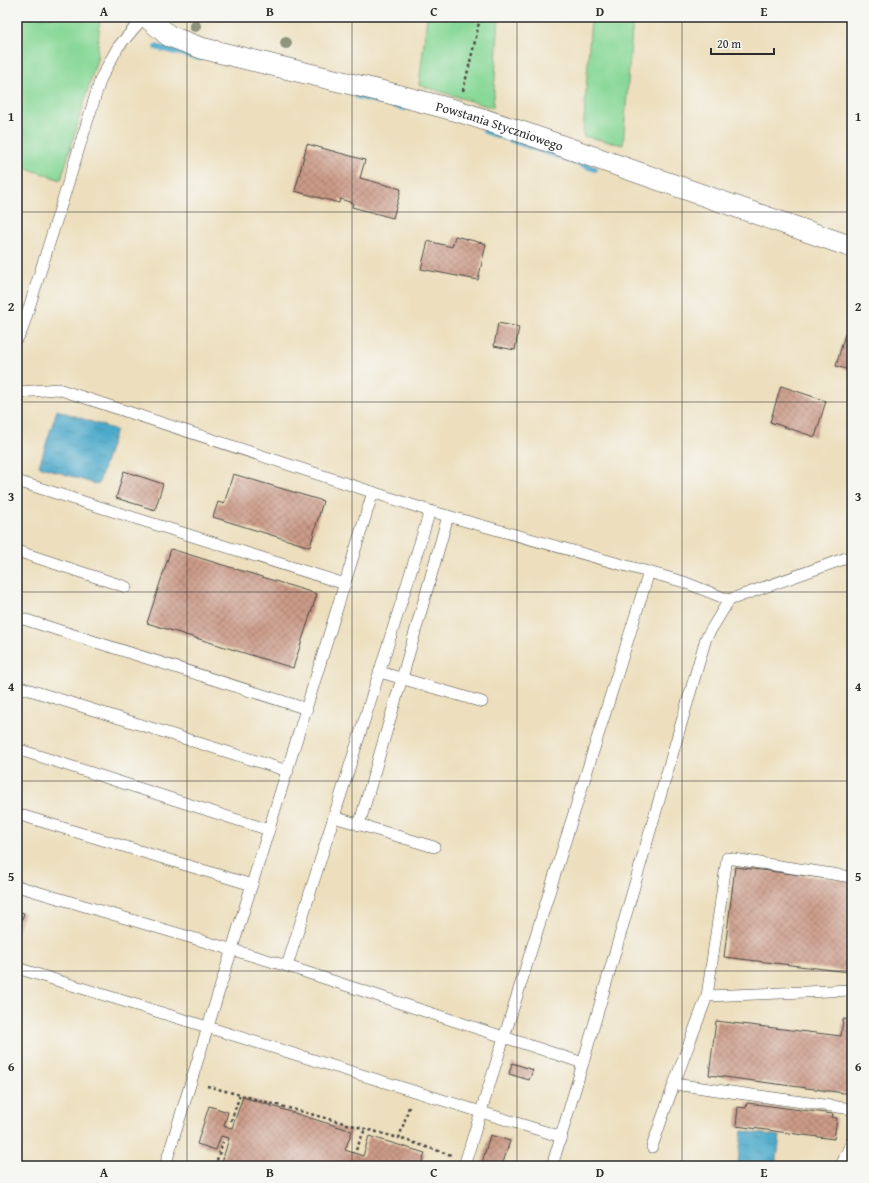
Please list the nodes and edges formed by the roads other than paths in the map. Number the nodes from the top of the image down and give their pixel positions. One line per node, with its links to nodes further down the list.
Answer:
1 (144, 17): 4 (lane)
2 (147, 17): 3 (street, Powstania Styczniowego)
3 (852, 247)
4 (17, 339)
5 (17, 400): 7 (lane)
6 (17, 481): 13 (lane)
7 (373, 492): 8 (lane); 13 (lane)
8 (430, 511): 9 (lane); 17 (lane)
9 (448, 516): 12 (lane); 18 (lane)
10 (17, 551): 14 (lane)
11 (852, 556): 15 (lane)
12 (649, 572): 15 (lane); 38 (lane)
13 (345, 584): 21 (lane)
14 (126, 587)
15 (729, 600): 39 (lane)
16 (17, 616): 21 (lane)
17 (380, 672): 18 (lane); 25 (lane)
18 (402, 678): 20 (lane); 26 (lane)
19 (17, 686): 23 (lane)
20 (482, 702)
21 (307, 709): 23 (lane)
22 (17, 749): 27 (lane)
23 (288, 771): 27 (lane)
24 (17, 814): 30 (lane)
25 (334, 817): 26 (lane); 33 (lane)
26 (359, 825): 28 (lane)
27 (269, 830): 30 (lane)
28 (434, 848)
29 (852, 877): 36 (lane)
30 (252, 885): 32 (lane)
31 (17, 886): 32 (lane)
32 (232, 949): 33 (lane); 37 (lane)
33 (287, 966): 38 (lane)
34 (17, 968): 37 (lane)
35 (852, 990): 36 (lane)
36 (708, 996): 40 (lane)
37 (208, 1028): 42 (lane); 49 (lane)
38 (504, 1038): 39 (lane); 42 (lane)
39 (584, 1063): 43 (lane)
40 (674, 1084): 41 (lane); 45 (lane)
41 (852, 1109)
42 (481, 1111): 43 (lane); 46 (lane)
43 (562, 1137): 50 (lane)
44 (852, 1141): 51 (lane)
45 (652, 1147)
46 (465, 1163)
47 (17, 1164): 48 (lane)
48 (22, 1166)
49 (165, 1166)
50 (552, 1166)
51 (841, 1166)

